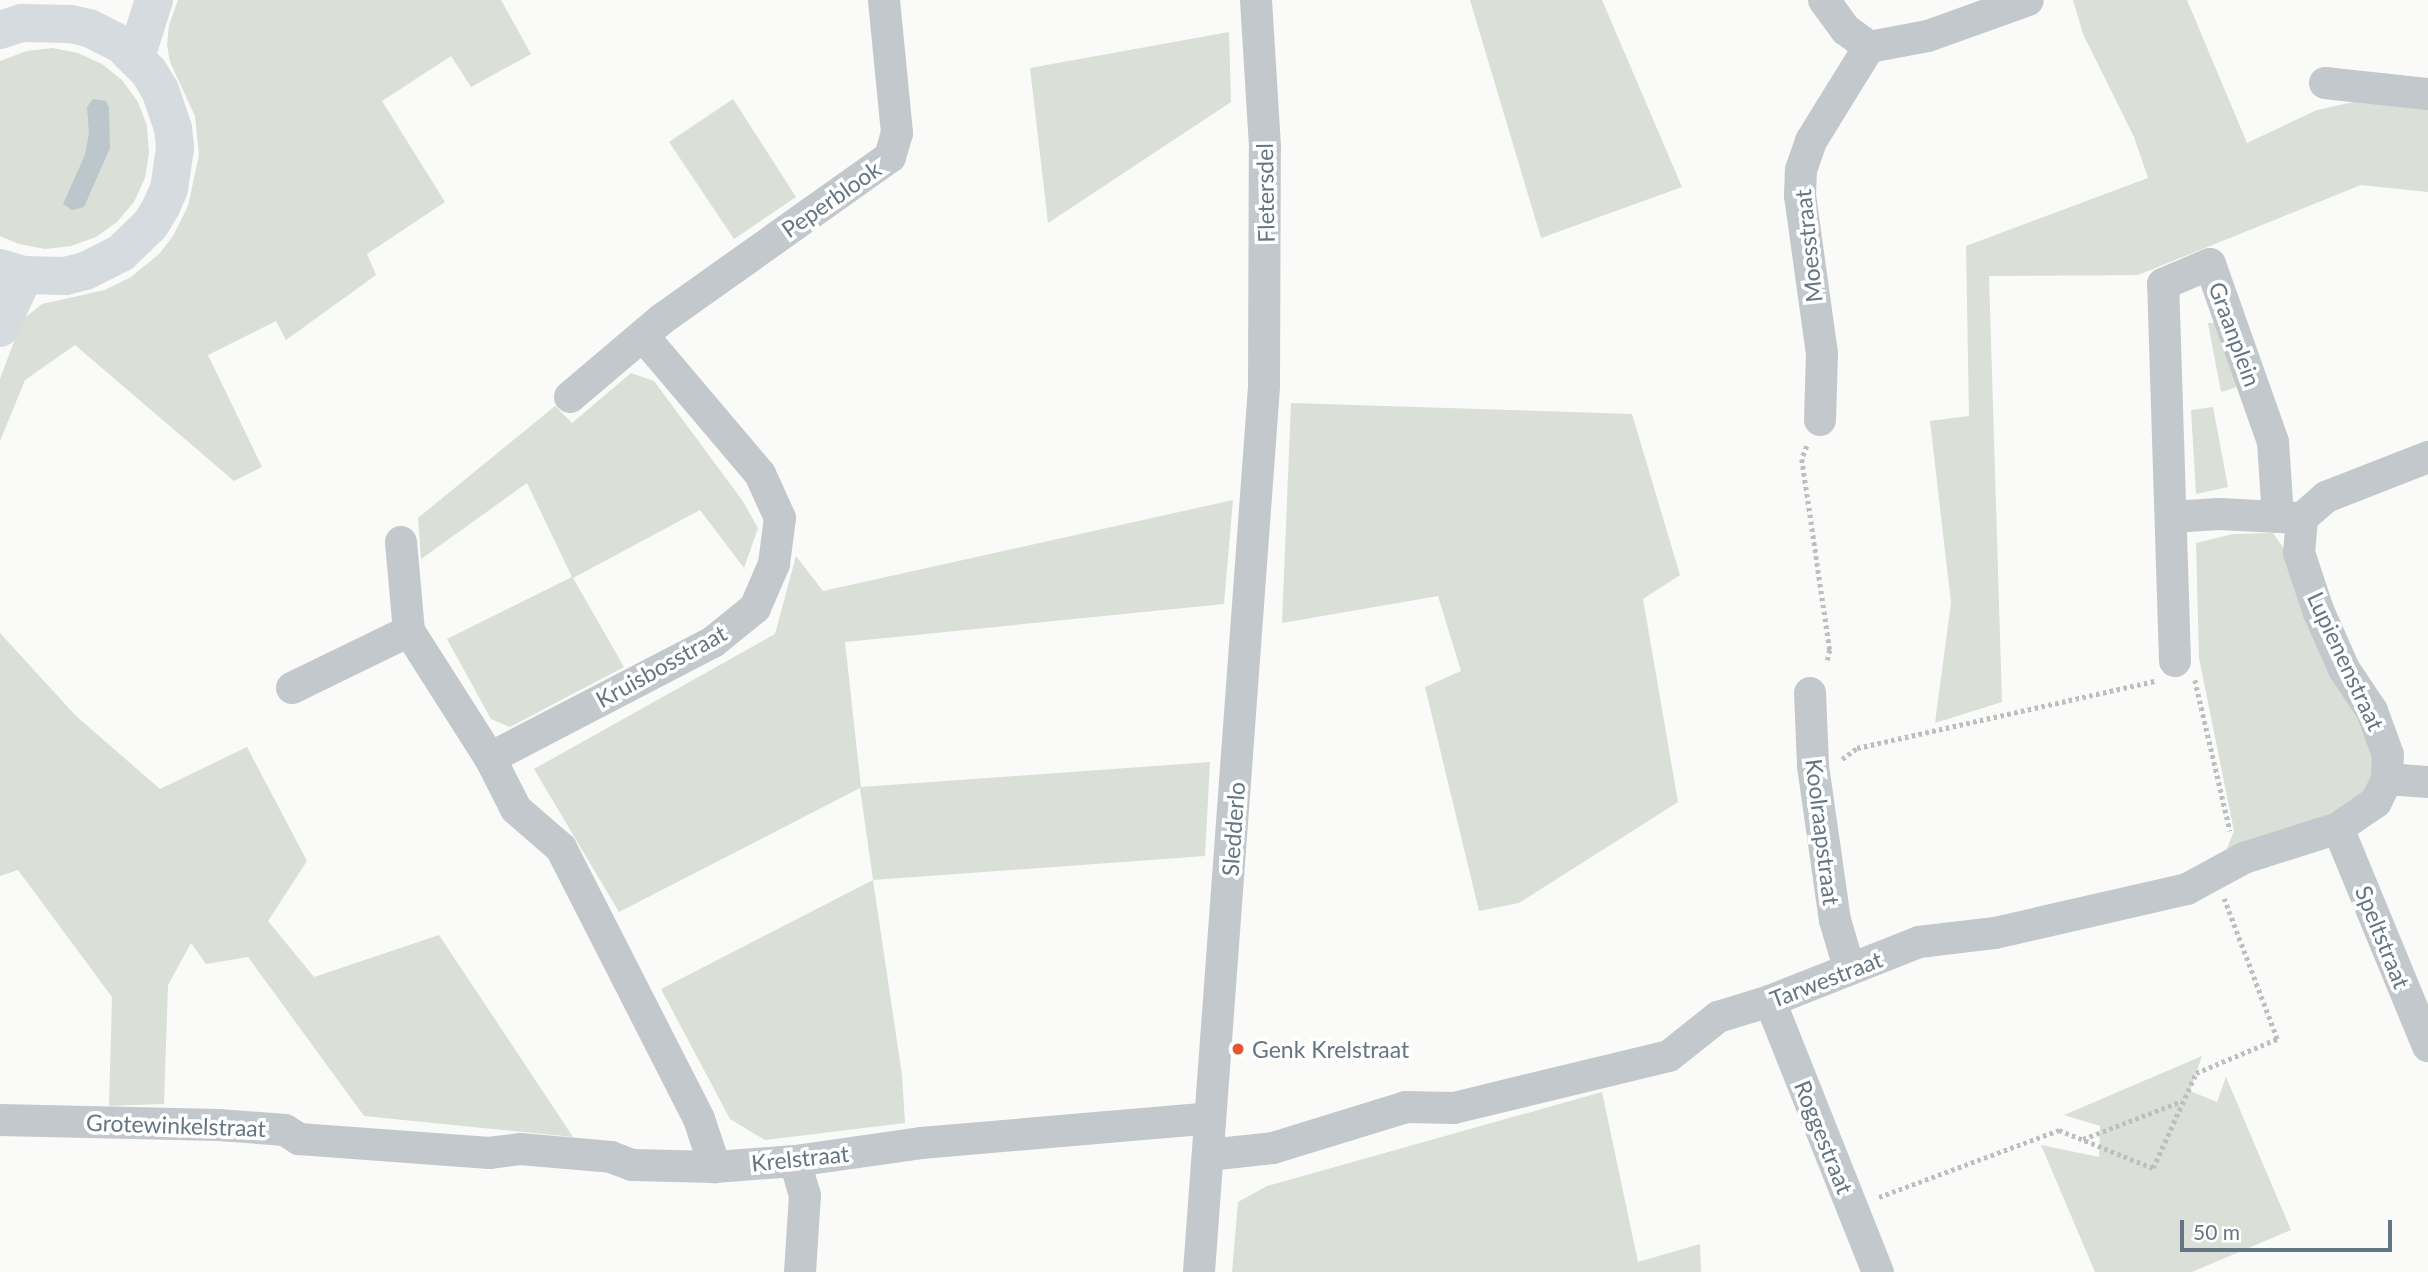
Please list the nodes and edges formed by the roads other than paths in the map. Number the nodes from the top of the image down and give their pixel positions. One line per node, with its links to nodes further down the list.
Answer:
1 (154, 0): 9 (main road)
2 (884, 0): 14 (street, Peperblook)
3 (1256, 0): 15 (street, Fletersdel)
4 (1824, 0): 8 (street)
5 (2028, 0): 8 (street)
6 (79, 12): 7 (main road); 9 (main road)
7 (0, 30)
8 (1869, 47): 17 (street, Moesstraat)
9 (136, 57): 12 (main road)
10 (2325, 83): 11 (street)
11 (2428, 94)
12 (12, 272): 13 (main road)
13 (0, 328)
14 (643, 336): 16 (street); 26 (street, Kruisbosstraat)
15 (1265, 386): 33 (street, Sledderlo)
16 (570, 397)
17 (1814, 431)
18 (2428, 457): 20 (street)
19 (2171, 517): 20 (street); 20 (street, Graanplein); 23 (street, Graanplein)
20 (2290, 518): 27 (street, Lupienenstraat)
21 (401, 542): 22 (street)
22 (409, 631): 24 (street); 26 (street)
23 (2178, 670)
24 (292, 688)
25 (1811, 693): 30 (street, Koolraapstraat)
26 (490, 758): 38 (street)
27 (2387, 779): 28 (street); 29 (street, Tarwestraat)
28 (2428, 782)
29 (2338, 828): 30 (street, Tarwestraat); 32 (street, Speltstraat)
30 (1849, 968): 31 (street, Tarwestraat)
31 (1770, 1001): 36 (street, Tarwestraat); 41 (street, Roggestraat)
32 (2428, 1046)
33 (1210, 1118): 36 (street, Sledderlo); 37 (street, Krelstraat)
34 (0, 1120): 35 (street, Grotewinkelstraat)
35 (390, 1144): 38 (street, Krelstraat)
36 (1208, 1155): 40 (street, Sledderlo)
37 (795, 1161): 38 (street, Krelstraat); 39 (street)
38 (715, 1167)
39 (800, 1272)
40 (1199, 1272)
41 (1878, 1272)

